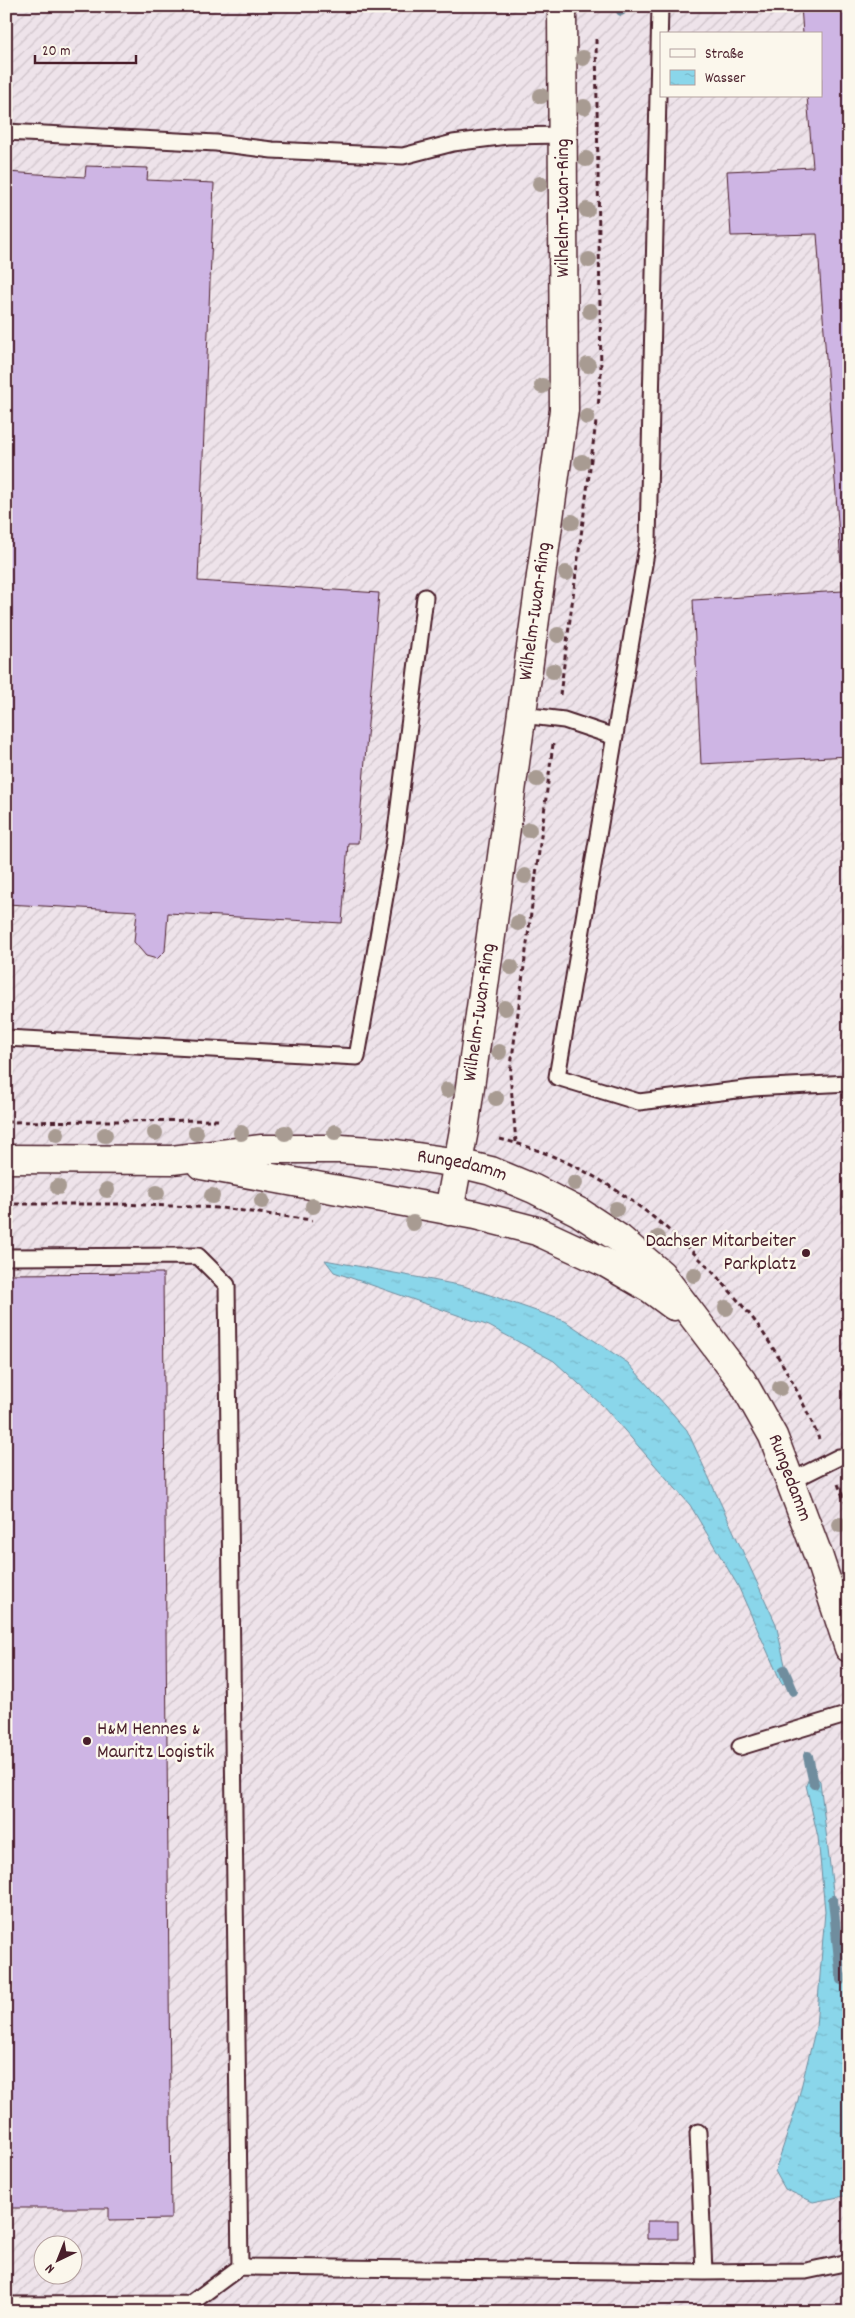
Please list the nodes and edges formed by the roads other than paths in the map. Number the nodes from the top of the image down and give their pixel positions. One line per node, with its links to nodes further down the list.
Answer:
1 (562, 6): 4 (street, Wilhelm-Iwan-Ring)
2 (660, 6): 7 (lane)
3 (6, 132): 4 (lane)
4 (563, 134): 6 (street, Wilhelm-Iwan-Ring)
5 (424, 598): 8 (lane)
6 (522, 714): 7 (lane); 12 (street, Wilhelm-Iwan-Ring)
7 (615, 737): 9 (lane)
8 (6, 1038)
9 (849, 1083)
10 (6, 1159): 11 (street, Rungedamm)
11 (172, 1160): 12 (street, Rungedamm); 13 (street, Rungedamm)
12 (458, 1163): 13 (street, Wilhelm-Iwan-Ring); 15 (street, Rungedamm)
13 (449, 1211): 15 (street, Rungedamm)
14 (6, 1257): 23 (lane)
15 (698, 1324): 17 (street, Rungedamm)
16 (849, 1456): 17 (lane)
17 (791, 1481): 18 (street, Rungedamm)
18 (849, 1648)
19 (849, 1714): 20 (lane)
20 (740, 1747)
21 (698, 2132): 24 (lane)
22 (849, 2262): 24 (lane)
23 (240, 2267): 24 (lane); 25 (lane)
24 (704, 2272)
25 (6, 2305)

